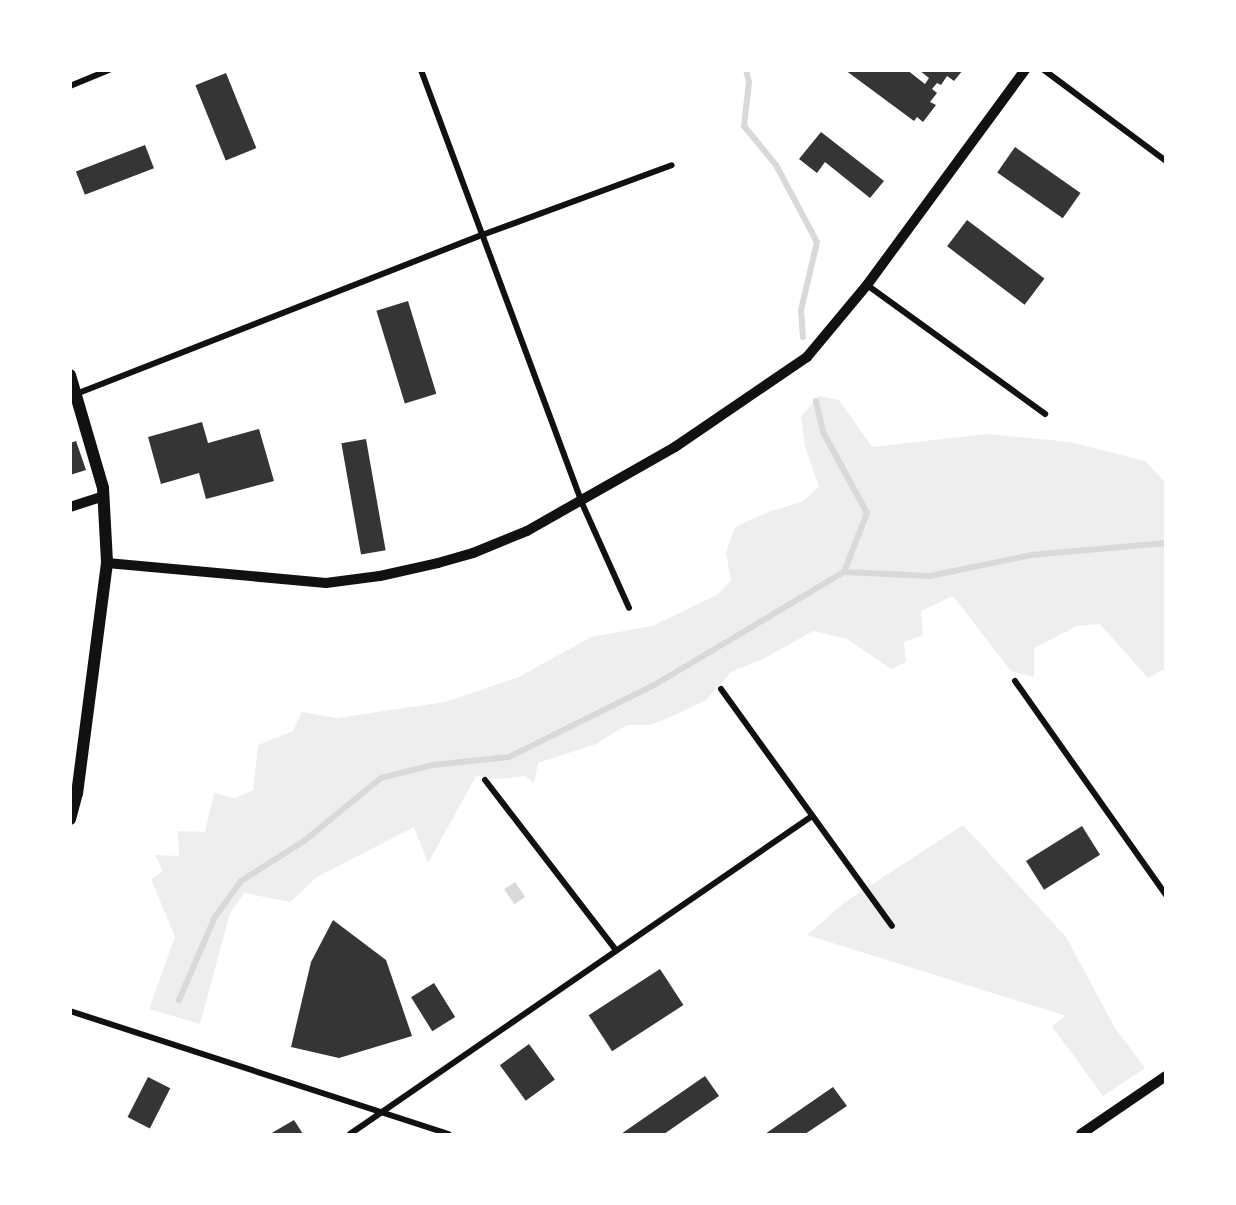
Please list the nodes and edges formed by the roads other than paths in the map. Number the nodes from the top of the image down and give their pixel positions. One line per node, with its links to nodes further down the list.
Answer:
1 (109, 70): 5 (street)
2 (422, 70): 8 (street)
3 (1025, 70): 9 (street)
4 (1044, 70): 6 (street)
5 (70, 86)
6 (1166, 161)
7 (672, 165): 8 (street)
8 (482, 235): 11 (street); 14 (street)
9 (867, 285): 12 (street); 14 (street)
10 (70, 375): 11 (main road)
11 (76, 394): 13 (main road)
12 (1045, 414)
13 (104, 496): 15 (street); 16 (main road)
14 (580, 501): 16 (street); 17 (street)
15 (70, 507)
16 (107, 563): 22 (main road)
17 (629, 608)
18 (1014, 681): 23 (street)
19 (721, 689): 21 (street)
20 (485, 780): 25 (street)
21 (812, 816): 24 (street); 25 (street)
22 (70, 819)
23 (1166, 895)
24 (892, 926)
25 (616, 950): 28 (street)
26 (70, 1011): 28 (street)
27 (1166, 1076): 31 (street)
28 (380, 1112): 29 (street); 30 (street)
29 (350, 1134)
30 (449, 1134)
31 (1082, 1134)

